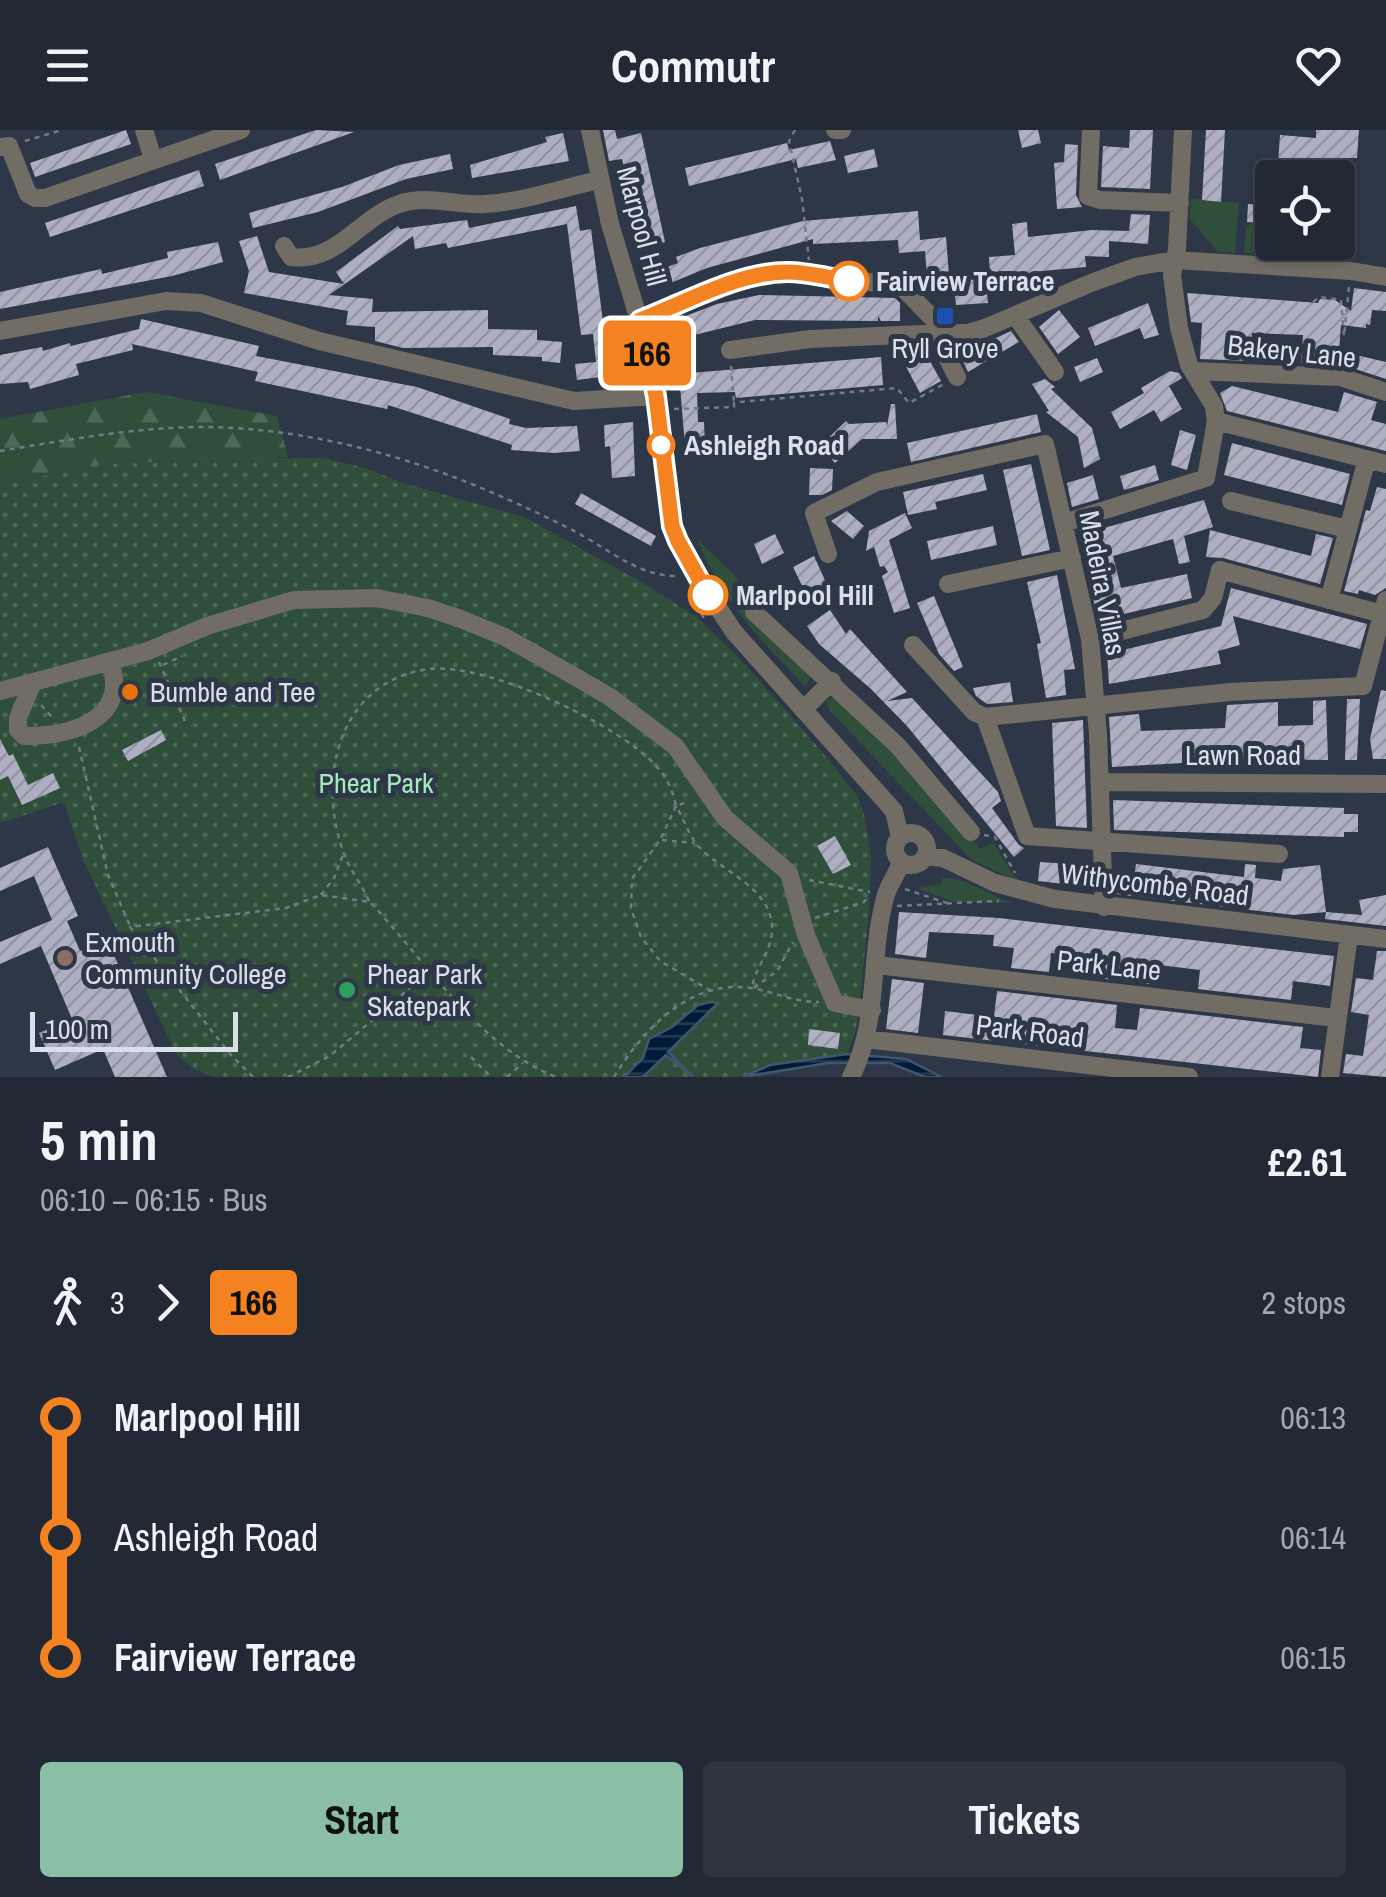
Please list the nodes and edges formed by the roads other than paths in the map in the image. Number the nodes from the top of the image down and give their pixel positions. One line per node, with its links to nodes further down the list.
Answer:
1 (144, 130): 7 (street)
2 (241, 130): 7 (street)
3 (590, 130): 8 (street, Marpool Hill)
4 (1092, 130): 9 (street)
5 (1183, 130): 9 (street)
6 (4, 146): 7 (street)
7 (153, 159)
8 (600, 180): 10 (street); 14 (street, Marpool Hill)
9 (1180, 202): 11 (street)
10 (284, 246)
11 (1175, 260): 12 (street); 13 (street); 19 (street)
12 (1385, 274)
13 (1015, 315): 16 (street); 18 (street)
14 (640, 320): 16 (street); 22 (street, Marpool Hill)
15 (0, 331): 22 (street)
16 (941, 334): 17 (street); 20 (street)
17 (730, 350)
18 (1056, 372)
19 (1193, 372): 21 (street, Bakery Lane); 23 (street)
20 (957, 377)
21 (1386, 392)
22 (656, 396): 44 (street, Marpool Hill)
23 (1216, 421): 24 (street); 27 (street)
24 (1367, 458): 25 (street); 28 (street)
25 (1386, 464)
26 (1232, 500): 28 (street)
27 (1064, 523): 29 (street, Madeira Villas); 30 (street, Madeira Villas)
28 (1348, 529): 34 (street)
29 (828, 554)
30 (1072, 558): 31 (street); 37 (street, Madeira Villas)
31 (978, 579): 32 (street); 33 (street)
32 (948, 584)
33 (984, 599)
34 (1329, 600): 35 (street); 37 (street)
35 (1385, 609): 43 (street)
36 (754, 612): 40 (street)
37 (1090, 639): 43 (street, Madeira Villas)
38 (913, 645): 45 (street)
39 (110, 662): 41 (street); 41 (street); 58 (street)
40 (832, 682): 44 (street); 48 (street)
41 (31, 688): 42 (street)
42 (0, 691)
43 (1096, 706): 45 (street); 46 (street, Madeira Villas)
44 (803, 710): 49 (street, Marpool Hill)
45 (985, 717): 50 (street)
46 (1099, 782): 47 (street, Lawn Road); 50 (street, Madeira Villas)
47 (1386, 784)
48 (971, 832)
49 (900, 837): 52 (street); 53 (street)
50 (1103, 842): 51 (street); 54 (street, Madeira Villas)
51 (1279, 854)
52 (925, 856): 53 (street); 54 (street, Withycombe Road)
53 (901, 862): 57 (street)
54 (1104, 907): 55 (street, Withycombe Road)
55 (1348, 935): 56 (street, Withycombe Road); 59 (street)
56 (1386, 938)
57 (877, 964): 58 (street); 59 (street, Park Lane)
58 (872, 1010): 60 (street)
59 (1336, 1018): 64 (street)
60 (866, 1040): 61 (street, Park Road); 62 (street)
61 (1094, 1072): 63 (street, Park Road)
62 (851, 1077)
63 (1189, 1077)
64 (1330, 1077)

